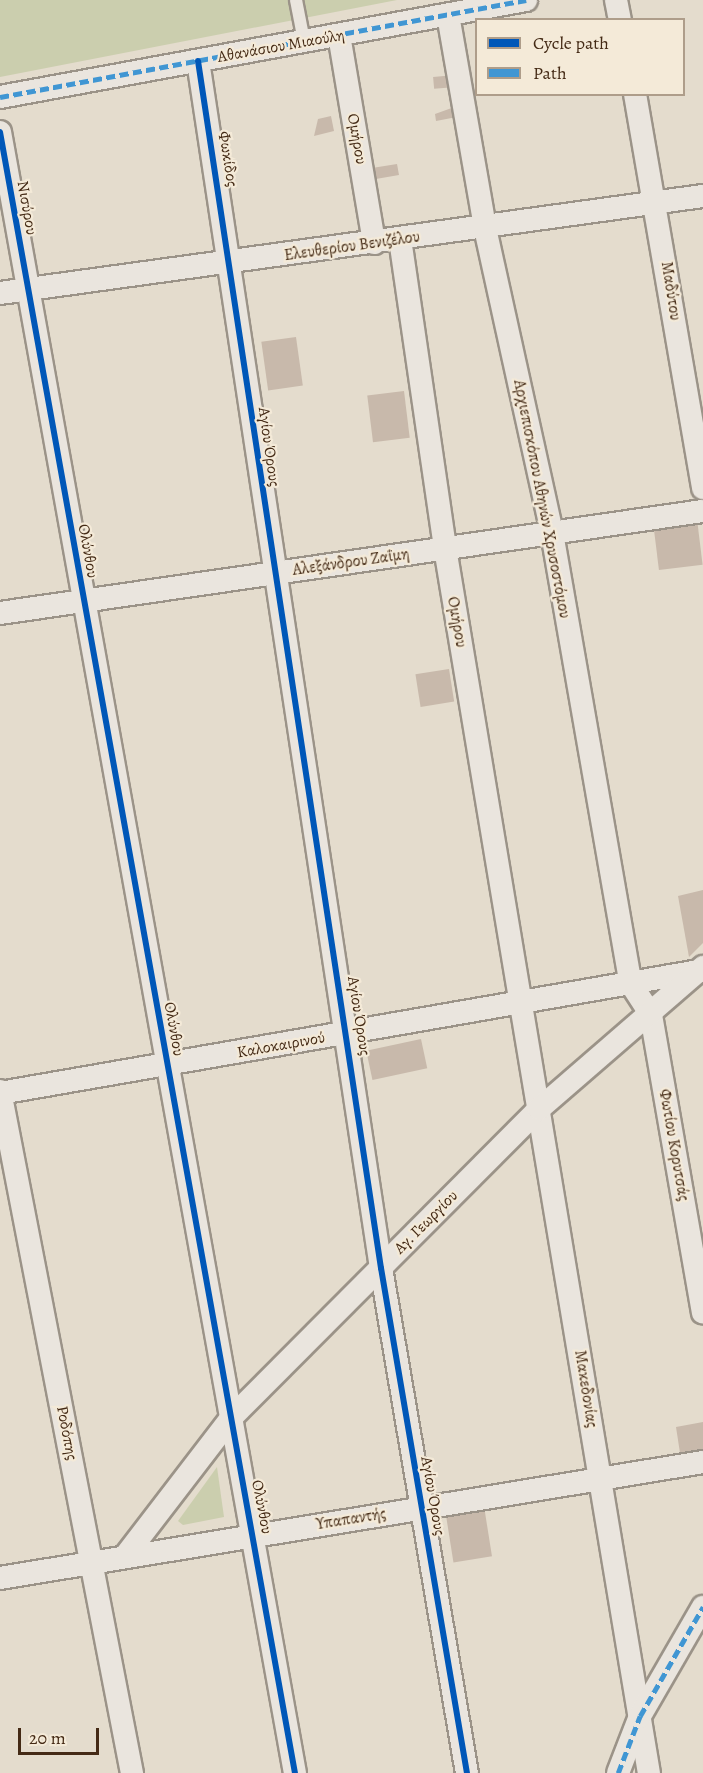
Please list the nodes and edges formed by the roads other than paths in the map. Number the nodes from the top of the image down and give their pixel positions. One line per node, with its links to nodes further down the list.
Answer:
1 (296, 0): 7 (lane)
2 (526, 0): 4 (street, Αθανάσιου Μιαούλη)
3 (616, 0): 5 (street)
4 (448, 15): 6 (street, Αθανάσιου Μιαούλη); 14 (street, Αρχιεπισκόπου Αθηνών Χρυσοστόμου)
5 (620, 18)
6 (339, 35): 7 (street, Αθανάσιου Μιαούλη); 16 (street, Ομήρου)
7 (304, 40): 8 (street, Αθανάσιου Μιαούλη)
8 (198, 61): 10 (street, Αθανάσιου Μιαούλη); 17 (street, Φωκίδος)
9 (635, 96): 13 (street, Μαδύτου)
10 (0, 97)
11 (0, 132): 18 (street, Νισύρου)
12 (703, 196): 13 (street, Ελευθερίου Βενιζέλου)
13 (657, 202): 14 (street, Ελευθερίου Βενιζέλου); 20 (street, Μαδύτου)
14 (485, 228): 15 (street, Ελευθερίου Βενιζέλου); 22 (street, Αρχιεπισκόπου Αθηνών Χρυσοστόμου)
15 (400, 239): 16 (street, Ελευθερίου Βενιζέλου); 23 (street, Ομήρου)
16 (374, 243): 17 (street, Ελευθερίου Βενιζέλου)
17 (230, 262): 18 (street, Ελευθερίου Βενιζέλου); 24 (street, Αγίου Όρους)
18 (28, 289): 19 (street, Ελευθερίου Βενιζέλου); 25 (street, Ολύνθου)
19 (0, 293)
20 (703, 488)
21 (703, 511): 22 (street, Αλεξάνδρου Ζαΐμη)
22 (552, 533): 23 (street, Αλεξάνδρου Ζαΐμη); 28 (street, Αρχιεπισκόπου Αθηνών Χρυσοστόμου)
23 (445, 548): 24 (street, Αλεξάνδρου Ζαΐμη); 29 (street, Ομήρου)
24 (273, 573): 25 (street, Αλεξάνδρου Ζαΐμη); 31 (street, Αγίου Όρους)
25 (84, 601): 26 (street, Αλεξάνδρου Ζαΐμη); 32 (street, Ολύνθου)
26 (0, 613)
27 (702, 970): 28 (street, Καλοκαιρινού); 30 (street, Αγ. Γεωργίου)
28 (631, 984): 29 (street, Καλοκαιρινού); 30 (street, Φωτίου Κορυτσάς)
29 (522, 1004): 31 (street, Καλοκαιρινού); 34 (street, Μακεδονίας)
30 (651, 1015): 34 (street, Αγ. Γεωργίου); 36 (street, Φωτίου Κορυτσάς)
31 (349, 1033): 32 (street, Καλοκαιρινού); 35 (street, Αγίου Όρους)
32 (167, 1065): 33 (street, Καλοκαιρινού); 37 (street, Ολύνθου)
33 (0, 1092): 43 (street, Ροδόπης)
34 (539, 1109): 35 (street, Αγ. Γεωργίου); 39 (street, Μακεδονίας)
35 (381, 1268): 37 (street, Αγ. Γεωργίου); 40 (street, Αγίου Όρους)
36 (703, 1312)
37 (231, 1418): 41 (street, Ολύνθου); 42 (street, Αγ. Γεωργίου)
38 (703, 1462): 39 (street, Υπαπαντής)
39 (601, 1478): 40 (street, Υπαπαντής); 46 (street, Μακεδονίας)
40 (421, 1508): 41 (street, Υπαπαντής); 49 (street, Αγίου Όρους)
41 (253, 1535): 42 (street, Υπαπαντής); 48 (street, Ολύνθου)
42 (126, 1555): 43 (street, Υπαπαντής)
43 (93, 1561): 44 (street, Υπαπαντής); 47 (street, Ροδόπης)
44 (0, 1578)
45 (703, 1607): 46 (street)
46 (640, 1716): 50 (street); 51 (street, Μακεδονίας)
47 (132, 1773)
48 (296, 1773)
49 (467, 1773)
50 (618, 1773)
51 (649, 1773)

